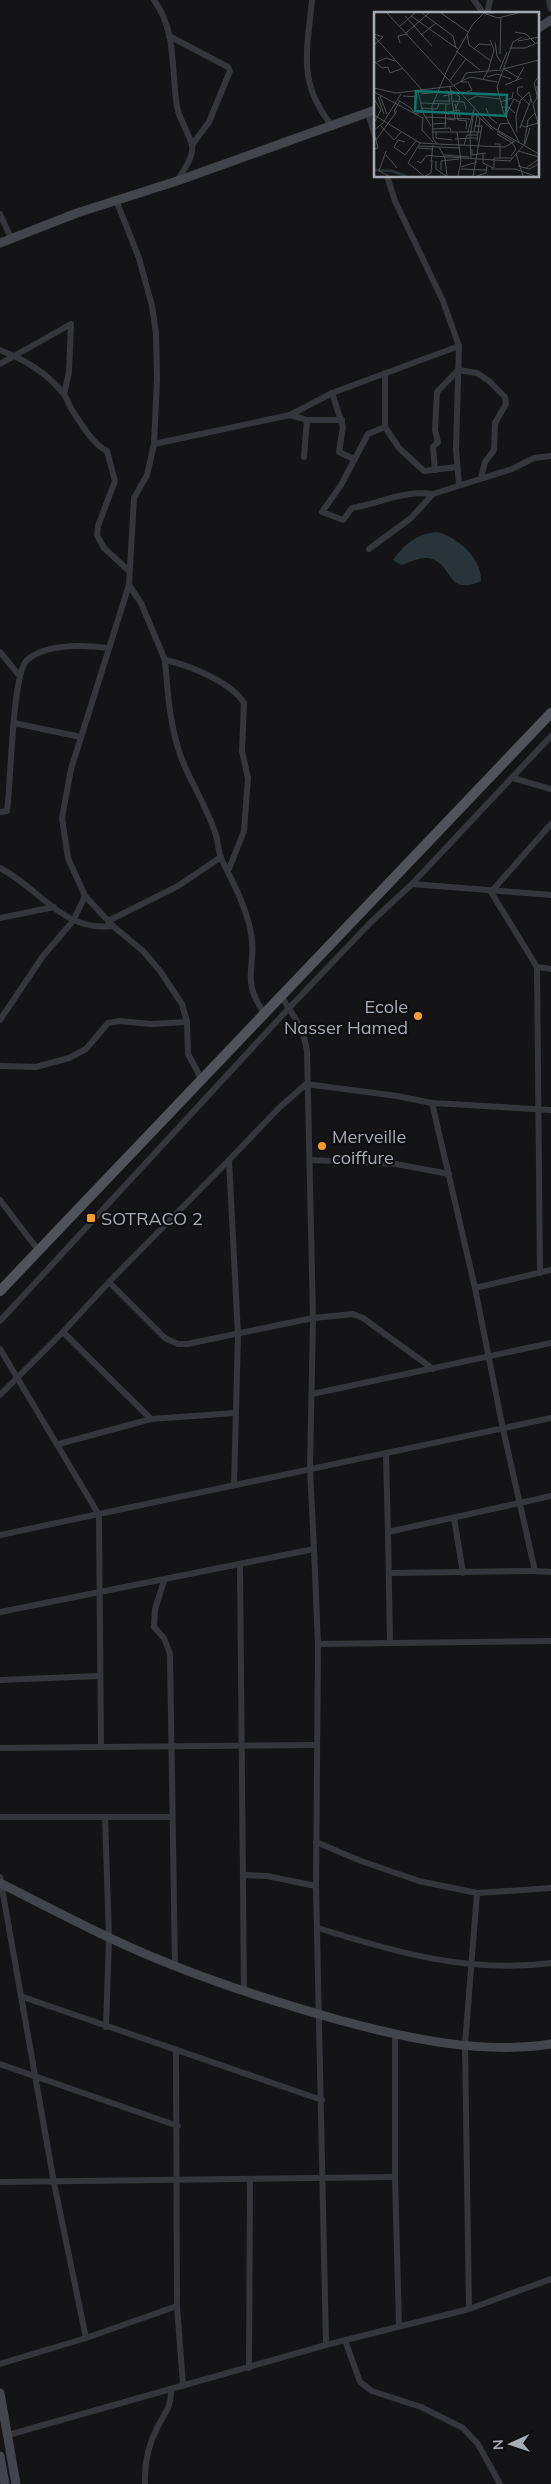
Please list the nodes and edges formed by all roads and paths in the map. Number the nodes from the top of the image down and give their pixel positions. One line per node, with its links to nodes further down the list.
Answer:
1 (154, 0): 9 (street)
2 (312, 0): 11 (street)
3 (474, 0): 6 (street)
4 (549, 0): 5 (street)
5 (551, 9)
6 (484, 12)
7 (551, 20): 8 (street)
8 (538, 27)
9 (170, 36): 13 (street); 13 (street)
10 (371, 112): 11 (street); 12 (street)
11 (334, 127): 15 (street)
12 (374, 130)
13 (192, 145): 15 (street)
14 (388, 178): 20 (street)
15 (177, 181): 16 (street)
16 (116, 200): 18 (street); 32 (street)
17 (0, 214): 18 (street)
18 (11, 238): 19 (street)
19 (0, 242)
20 (459, 346): 24 (street); 25 (street)
21 (0, 350): 22 (street)
22 (18, 356): 23 (street); 27 (street); 27 (street)
23 (0, 364)
24 (458, 370): 36 (street); 37 (street); 38 (street)
25 (385, 373): 26 (street); 31 (street)
26 (332, 393): 28 (street); 30 (street)
27 (64, 394): 42 (street)
28 (290, 415): 29 (street); 32 (street)
29 (307, 420): 30 (street); 34 (street)
30 (342, 420): 35 (street)
31 (385, 427): 35 (street); 37 (street)
32 (154, 444): 42 (street)
33 (551, 456): 38 (street)
34 (304, 457)
35 (354, 459): 40 (street)
36 (457, 467): 37 (street); 39 (street)
37 (435, 470)
38 (481, 478): 39 (street)
39 (458, 485): 40 (street)
40 (433, 494): 41 (street)
41 (370, 549)
42 (129, 571): 43 (street)
43 (128, 586): 44 (street); 46 (street)
44 (109, 648): 47 (street); 51 (street)
45 (0, 652): 47 (street)
46 (165, 660): 56 (street); 58 (street)
47 (19, 675): 49 (street)
48 (551, 713): 69 (main road)
49 (14, 723): 51 (street); 54 (street)
50 (551, 736): 52 (street)
51 (81, 737): 62 (street)
52 (513, 778): 53 (street); 59 (street)
53 (551, 789)
54 (0, 812)
55 (551, 824): 60 (street)
56 (220, 857): 58 (street); 66 (street)
57 (0, 868): 63 (street)
58 (229, 869): 71 (street)
59 (412, 884): 60 (street); 70 (street)
60 (491, 892): 61 (street); 67 (street)
61 (551, 894)
62 (85, 896): 65 (street); 66 (street)
63 (54, 907): 64 (street); 65 (street)
64 (0, 918)
65 (73, 921): 66 (street); 72 (street)
66 (111, 923): 73 (street)
67 (537, 967): 68 (street); 78 (street)
68 (551, 969)
69 (281, 996): 70 (street); 71 (main road)
70 (289, 1008): 76 (street); 91 (street)
71 (265, 1014): 75 (main road)
72 (0, 1020)
73 (187, 1022): 74 (street); 75 (street)
74 (0, 1066)
75 (202, 1080): 84 (main road)
76 (306, 1084): 77 (street); 80 (street); 81 (street)
77 (432, 1103): 78 (street); 82 (street)
78 (538, 1109): 79 (street); 86 (street)
79 (551, 1110)
80 (229, 1160): 87 (street); 93 (street)
81 (310, 1160): 82 (street); 90 (street)
82 (449, 1174): 88 (street)
83 (0, 1200): 84 (street)
84 (39, 1251): 89 (main road)
85 (551, 1270): 86 (street)
86 (540, 1273): 88 (street)
87 (109, 1282): 92 (street); 93 (street)
88 (476, 1288): 96 (street)
89 (0, 1292)
90 (313, 1318): 93 (street); 97 (street); 99 (street)
91 (0, 1321)
92 (63, 1332): 98 (street); 103 (street)
93 (238, 1334): 101 (street)
94 (551, 1343): 96 (street)
95 (0, 1349): 98 (street)
96 (489, 1355): 97 (street); 104 (street)
97 (433, 1369): 99 (street)
98 (17, 1377): 100 (street); 105 (street)
99 (312, 1394): 107 (street)
100 (0, 1395)
101 (236, 1413): 103 (street); 108 (street)
102 (551, 1418): 104 (street)
103 (151, 1419): 105 (street)
104 (503, 1429): 106 (street); 110 (street)
105 (59, 1444): 111 (street)
106 (386, 1455): 107 (street); 113 (street)
107 (310, 1469): 108 (street); 115 (street)
108 (234, 1485): 111 (street)
109 (551, 1496): 110 (street)
110 (518, 1502): 112 (street); 117 (street)
111 (99, 1514): 114 (street); 122 (street)
112 (454, 1518): 113 (street); 120 (street)
113 (388, 1532): 119 (street)
114 (0, 1535)
115 (314, 1549): 116 (street); 126 (street)
116 (240, 1565): 121 (street); 130 (street)
117 (535, 1571): 118 (street); 120 (street)
118 (551, 1572)
119 (389, 1573): 120 (street); 125 (street)
120 (463, 1573)
121 (164, 1581): 122 (street); 132 (street)
122 (101, 1591): 123 (street); 127 (street)
123 (0, 1612)
124 (551, 1641): 125 (street)
125 (390, 1643): 126 (street)
126 (318, 1644): 129 (street)
127 (99, 1676): 128 (street); 131 (street)
128 (0, 1680)
129 (316, 1745): 130 (street); 137 (street)
130 (243, 1746): 132 (street); 138 (street)
131 (102, 1747): 132 (street); 133 (street)
132 (171, 1747): 136 (street)
133 (0, 1748)
134 (105, 1816): 135 (street); 136 (street); 144 (street)
135 (0, 1817)
136 (172, 1817): 146 (street)
137 (316, 1842): 140 (street); 142 (street)
138 (243, 1875): 140 (street); 148 (street)
139 (0, 1881): 144 (street); 149 (street)
140 (316, 1886): 143 (street)
141 (551, 1888): 142 (street)
142 (477, 1893): 147 (street)
143 (318, 1928): 147 (street); 150 (street)
144 (109, 1938): 146 (street); 151 (street)
145 (551, 1963): 147 (street)
146 (175, 1965): 148 (street)
147 (473, 1965): 153 (street)
148 (244, 1992): 150 (street)
149 (23, 1997): 151 (street); 157 (street)
150 (320, 2015): 152 (street); 158 (street)
151 (106, 2027): 155 (street)
152 (395, 2035): 153 (street); 160 (street)
153 (465, 2044): 154 (street); 168 (street)
154 (551, 2044)
155 (176, 2049): 158 (street); 159 (street)
156 (0, 2064): 157 (street)
157 (36, 2075): 159 (street); 165 (street)
158 (322, 2100): 161 (street)
159 (178, 2126): 164 (street)
160 (395, 2177): 161 (street); 169 (street)
161 (323, 2178): 162 (street); 172 (street)
162 (250, 2180): 164 (street); 174 (street)
163 (0, 2182): 165 (street)
164 (177, 2182): 165 (street); 167 (street)
165 (54, 2183): 170 (street)
166 (551, 2279): 168 (street)
167 (178, 2306): 170 (street); 175 (street)
168 (469, 2309): 169 (street)
169 (399, 2326): 171 (street)
170 (86, 2338): 173 (street)
171 (345, 2340): 172 (street); 183 (street)
172 (326, 2345): 174 (street)
173 (0, 2364)
174 (249, 2368): 175 (street)
175 (183, 2385): 176 (street)
176 (171, 2389): 178 (street); 182 (street)
177 (0, 2393): 178 (street)
178 (8, 2435): 181 (street)
179 (0, 2456): 180 (street)
180 (5, 2484)
181 (16, 2484)
182 (145, 2484)
183 (500, 2484)

